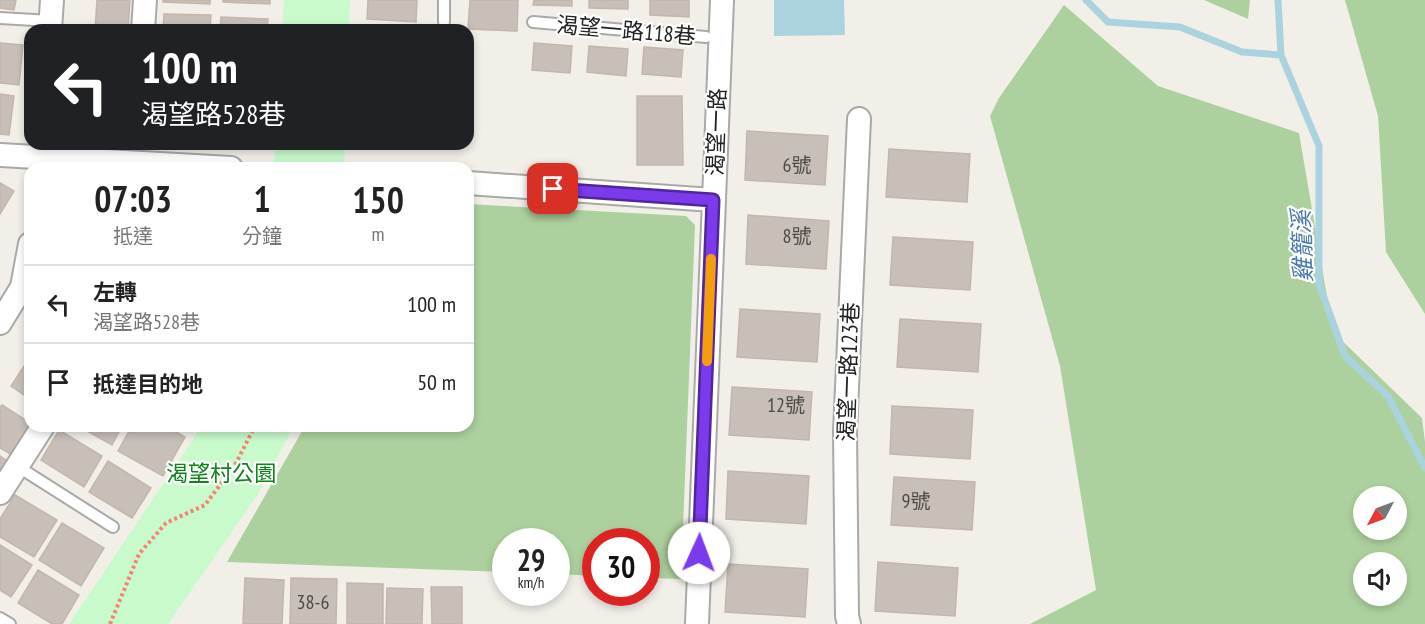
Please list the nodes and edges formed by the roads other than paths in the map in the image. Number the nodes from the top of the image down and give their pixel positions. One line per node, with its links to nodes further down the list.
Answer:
1 (145, 0): 8 (street)
2 (444, 0): 6 (lane)
3 (722, 0): 9 (street, 渴望一路)
4 (51, 17): 5 (lane)
5 (0, 18)
6 (444, 22)
7 (532, 22): 9 (lane, 渴望一路118巷)
8 (143, 24)
9 (713, 38): 16 (street, 渴望一路)
10 (859, 119): 26 (street, 渴望一路123巷)
11 (0, 155): 12 (street)
12 (41, 156): 13 (street)
13 (137, 158): 14 (street)
14 (175, 162)
15 (474, 183): 16 (street)
16 (713, 200): 25 (street, 渴望一路)
17 (24, 276): 18 (street)
18 (0, 323)
19 (39, 432): 20 (street)
20 (17, 466): 21 (street); 22 (lane)
21 (0, 493)
22 (113, 527)
23 (0, 618): 24 (lane)
24 (10, 624)
25 (697, 624)
26 (849, 624)

